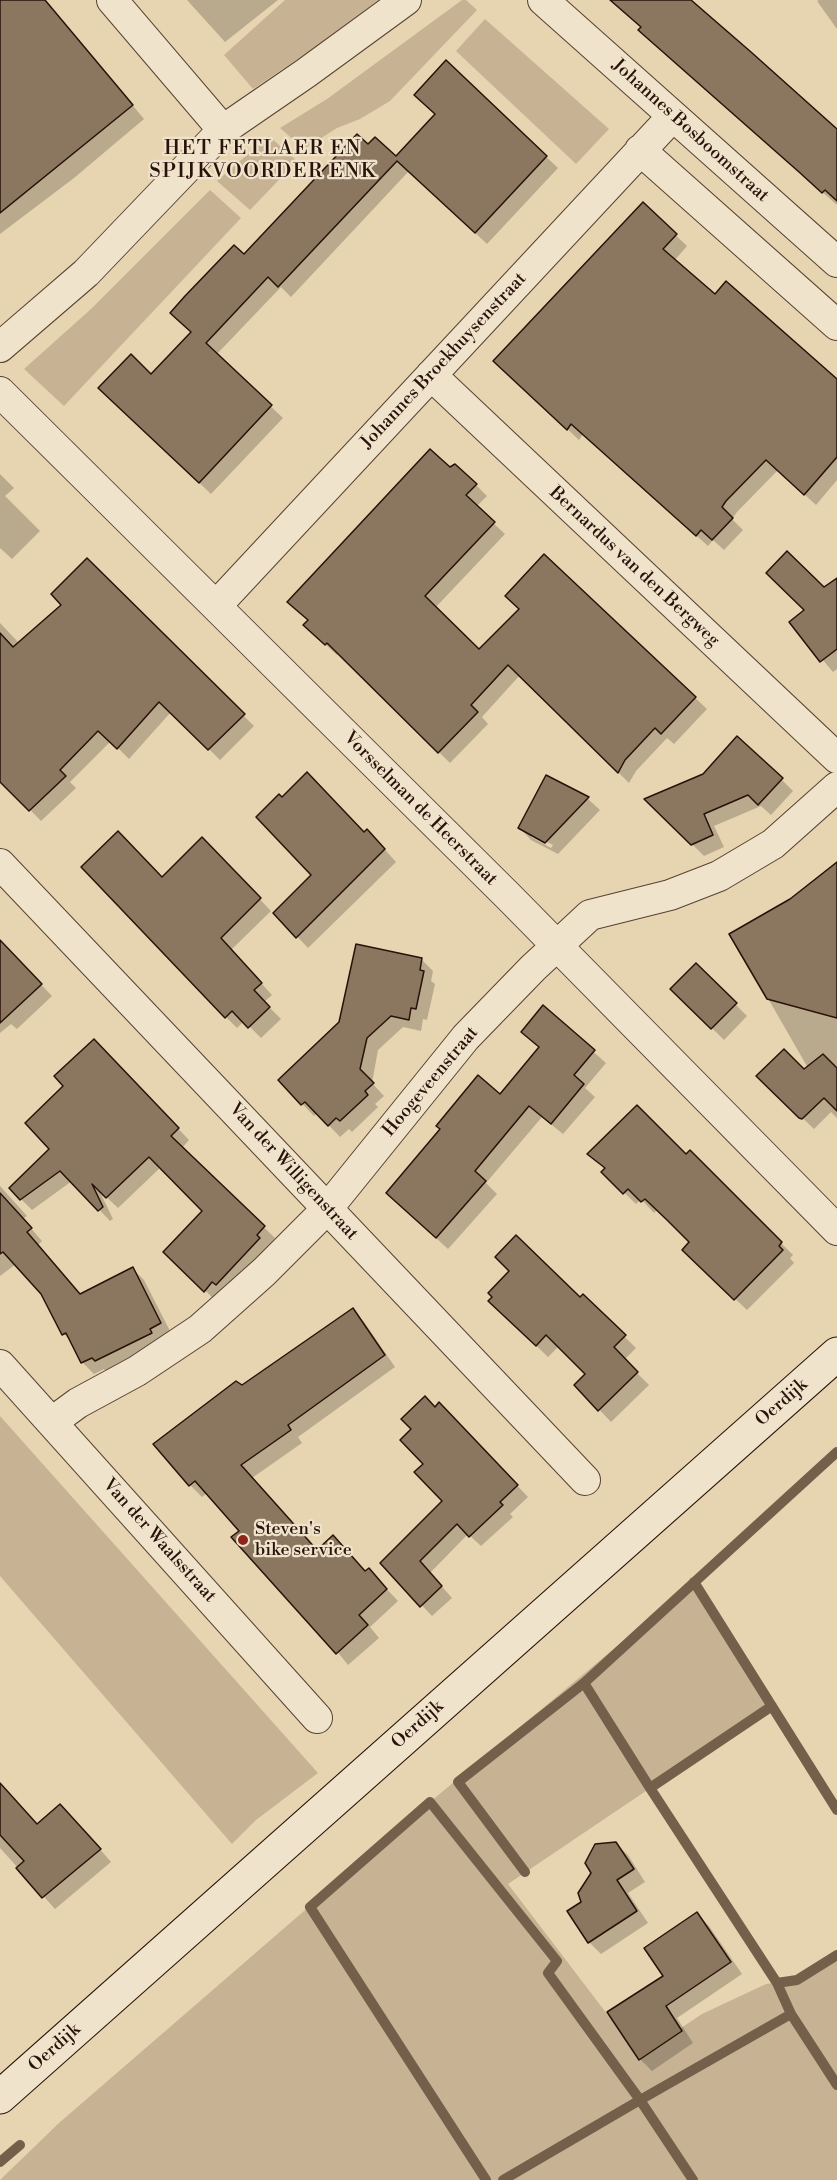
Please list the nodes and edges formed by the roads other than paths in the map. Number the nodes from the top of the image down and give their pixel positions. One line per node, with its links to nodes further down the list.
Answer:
1 (112, 0): 5 (street)
2 (406, 0): 5 (street)
3 (543, 0): 4 (street, Johannes Bosboomstraat)
4 (673, 116): 6 (street, Johannes Broekhuysenstraat); 7 (street, Johannes Bosboomstraat)
5 (223, 130): 9 (street)
6 (640, 150): 8 (street); 10 (street, Johannes Broekhuysenstraat)
7 (837, 262)
8 (837, 325)
9 (0, 348)
10 (431, 375): 12 (street, Johannes Broekhuysenstraat); 13 (street, Bernardus van den Bergweg)
11 (0, 392): 12 (street, Vorsselman de Heerstraat)
12 (216, 606): 16 (street, Vorsselman de Heerstraat)
13 (837, 758)
14 (837, 787): 16 (street, Hoogeveenstraat)
15 (0, 864): 17 (street, Van der Willigenstraat)
16 (556, 946): 17 (street, Hoogeveenstraat); 18 (street, Vorsselman de Heerstraat)
17 (327, 1209): 21 (street, Hoogeveenstraat); 22 (street, Van der Willigenstraat)
18 (837, 1230)
19 (837, 1354): 24 (street, Oerdijk)
20 (0, 1365): 21 (street, Van der Waalsstraat)
21 (52, 1422): 23 (street, Van der Waalsstraat)
22 (585, 1480)
23 (317, 1718)
24 (0, 2097)

